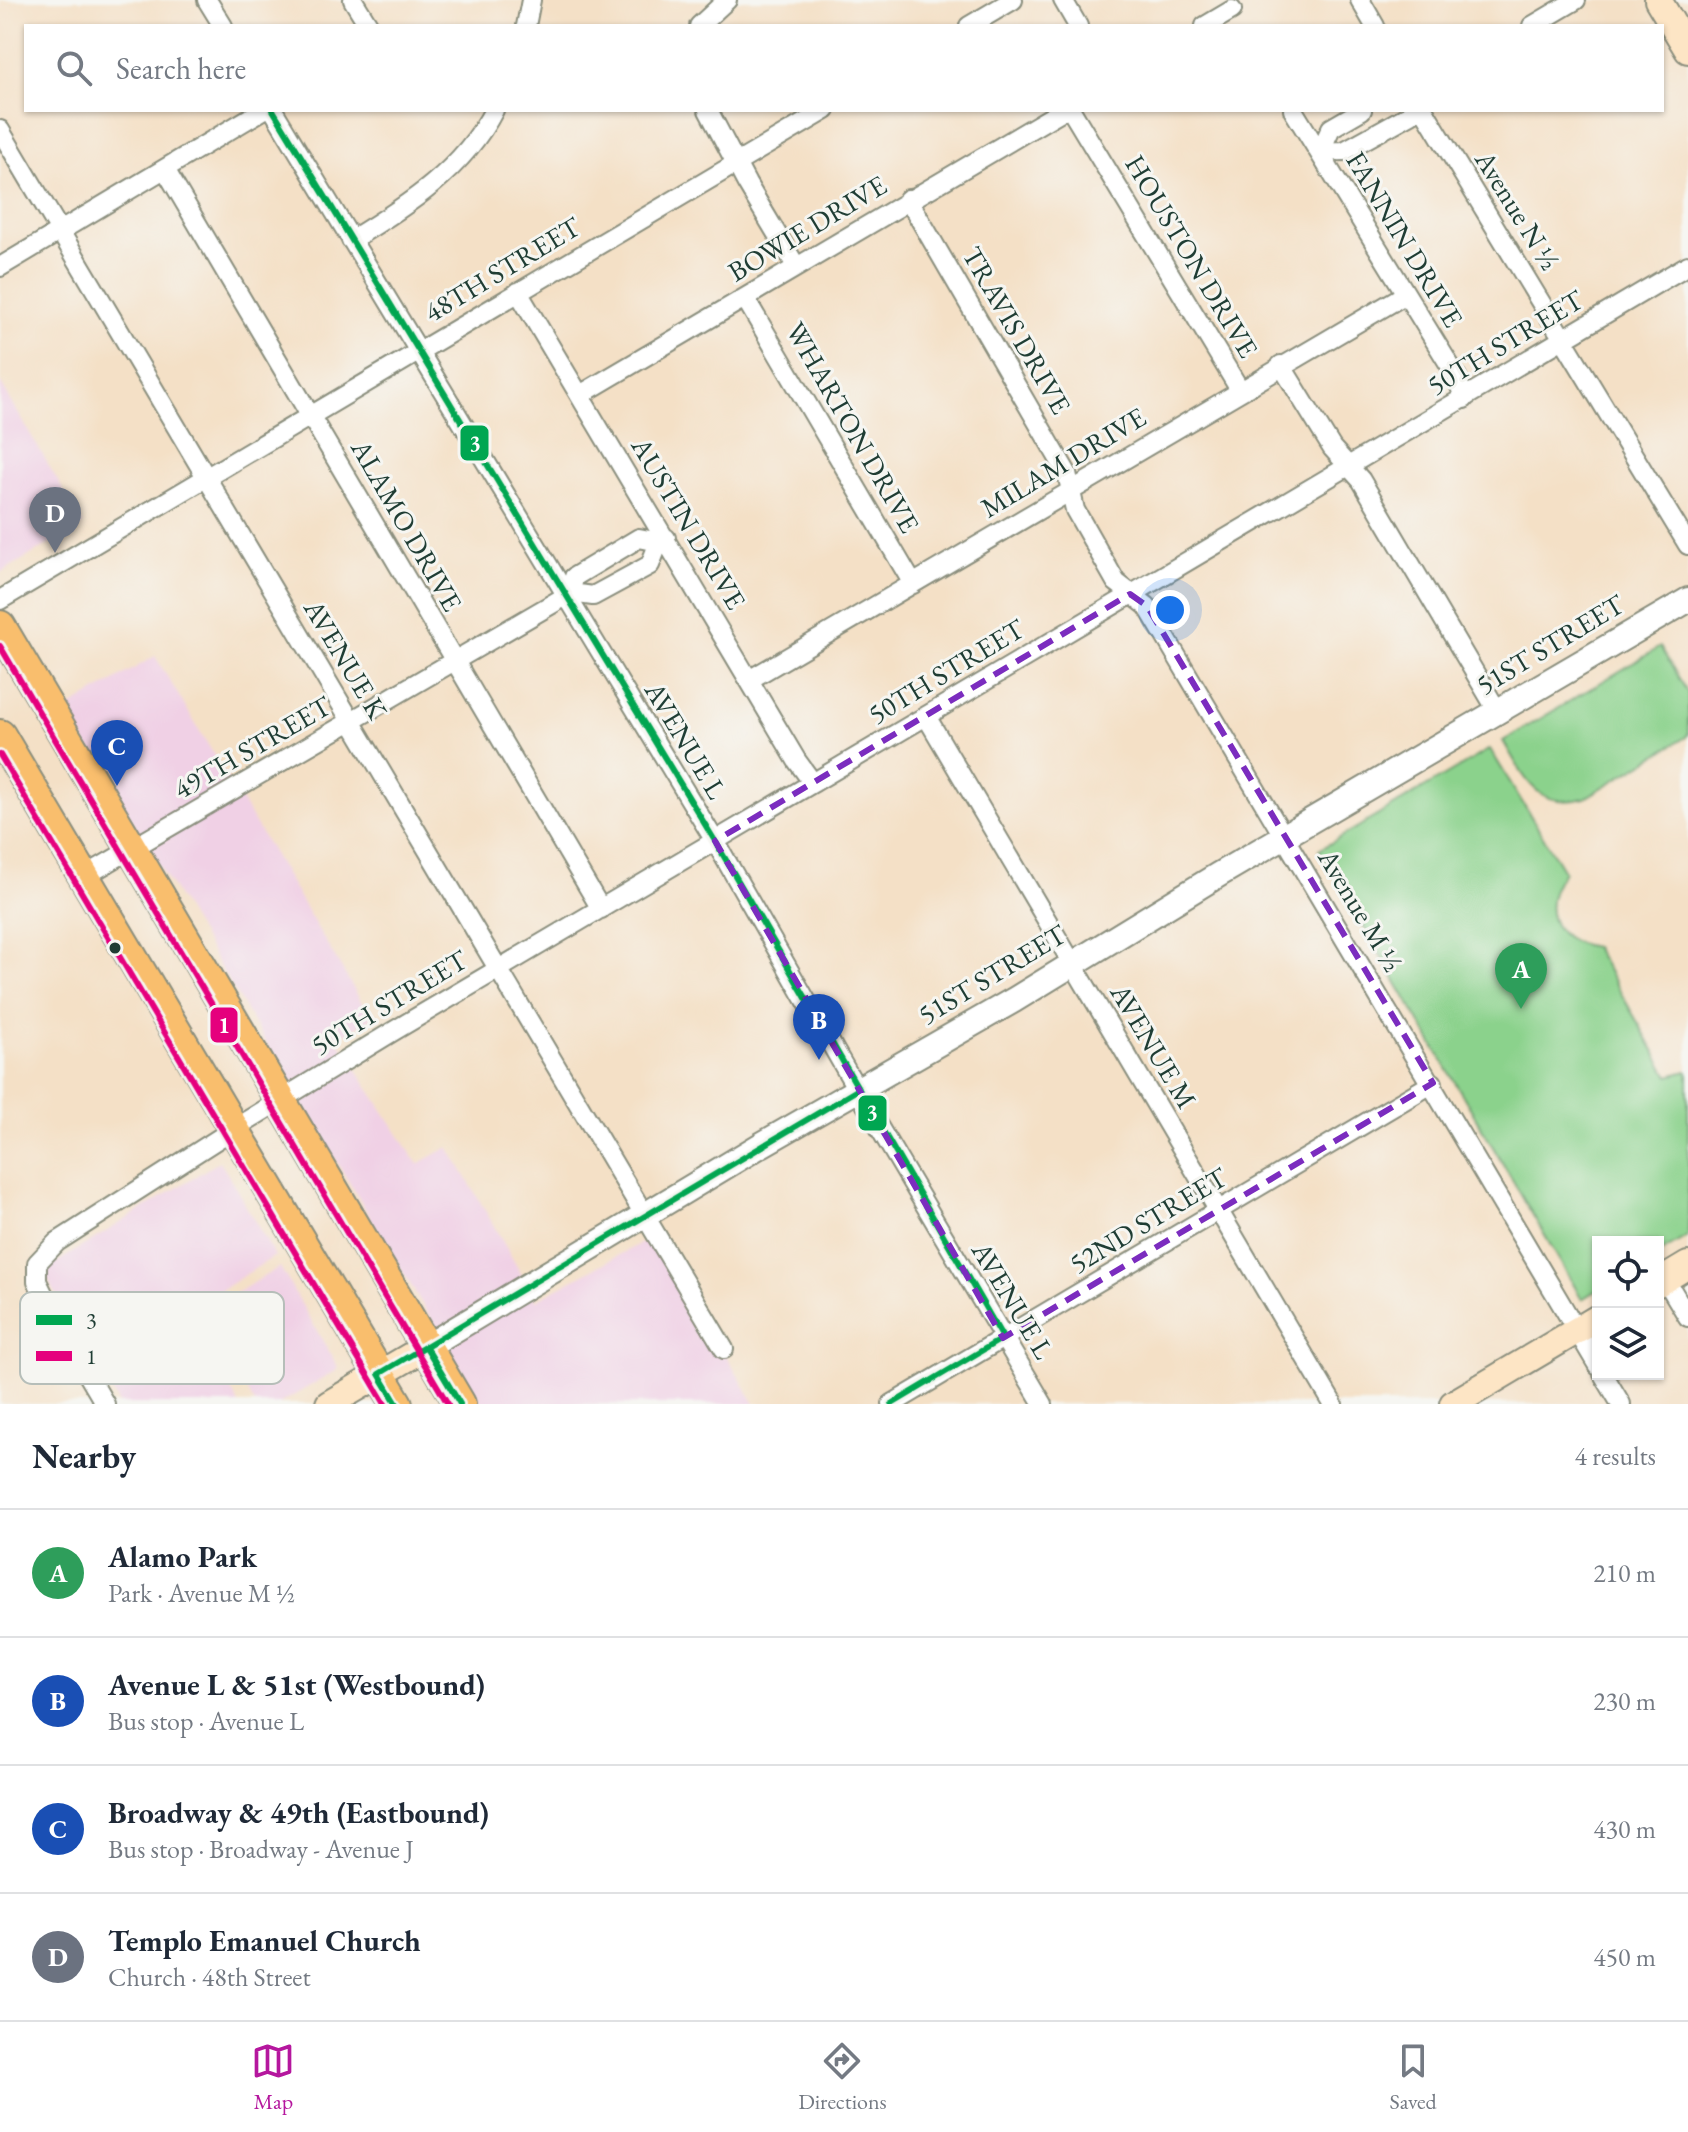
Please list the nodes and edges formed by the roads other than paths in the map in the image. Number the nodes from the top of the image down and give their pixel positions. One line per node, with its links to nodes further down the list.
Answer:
1 (207, 0): 11 (street)
2 (353, 0): 12 (street)
3 (531, 0): 13 (street)
4 (727, 0): 14 (street)
5 (1013, 0): 15 (street)
6 (1063, 0): 16 (street)
7 (1360, 0): 18 (street)
8 (1576, 0): 19 (street)
9 (1658, 0): 20 (main road)
10 (1233, 12): 17 (street)
11 (222, 24)
12 (368, 24)
13 (526, 24)
14 (701, 24)
15 (972, 24)
16 (1077, 24)
17 (1209, 24)
18 (1374, 24)
19 (1535, 24)
20 (1688, 50)
21 (260, 112): 35 (street)
22 (274, 112): 38 (street, AVENUE L)
23 (493, 112): 38 (street)
24 (709, 112): 34 (street)
25 (823, 112): 34 (street, 48TH STREET)
26 (1060, 112): 36 (street, BOWIE DRIVE)
27 (1072, 112): 48 (street, HOUSTON DRIVE)
28 (1294, 112): 33 (street, FANNIN DRIVE)
29 (1359, 112): 33 (street)
30 (1412, 112): 33 (street)
31 (1425, 112): 45 (street, Avenue N ½)
32 (0, 130): 37 (street, AVENUE K)
33 (1320, 152): 43 (street, FANNIN DRIVE)
34 (736, 163): 40 (street); 42 (street, 48TH STREET)
35 (165, 169): 37 (street); 51 (street, ALAMO DRIVE)
36 (908, 199): 40 (street, BOWIE DRIVE); 54 (street, TRAVIS DRIVE)
37 (60, 232): 41 (street); 53 (street, AVENUE K)
38 (351, 240): 46 (street, AVENUE L)
39 (1688, 265): 45 (street, 50TH STREET)
40 (796, 266): 44 (street, BOWIE DRIVE)
41 (0, 267)
42 (518, 292): 46 (street, 48TH STREET); 49 (street, AUSTIN DRIVE)
43 (1406, 294): 47 (street, MILAM DRIVE); 50 (street, FANNIN DRIVE)
44 (745, 298): 49 (street, BOWIE DRIVE); 57 (street, WHARTON DRIVE)
45 (1565, 339): 50 (street, 50TH STREET); 56 (street, Avenue N ½)
46 (418, 352): 51 (street, 48TH STREET); 58 (street, AVENUE L)
47 (1281, 365): 48 (street, MILAM DRIVE); 52 (street, HOUSTON DRIVE)
48 (1240, 390): 54 (street, MILAM DRIVE)
49 (580, 395): 55 (street, AUSTIN DRIVE)
50 (1464, 399): 52 (street, 50TH STREET)
51 (310, 416): 53 (street, 48TH STREET); 63 (street, ALAMO DRIVE)
52 (1349, 466): 59 (street, 50TH STREET); 65 (street, HOUSTON DRIVE)
53 (206, 478): 60 (street, 48TH STREET); 67 (street, AVENUE K)
54 (1071, 491): 57 (street, MILAM DRIVE); 59 (street, Avenue M ½)
55 (662, 540): 58 (street, 49TH STREET); 58 (street, 49TH STREET); 64 (street, AUSTIN DRIVE)
56 (1688, 545)
57 (913, 584): 64 (street, MILAM DRIVE)
58 (568, 594): 63 (street, 49TH STREET); 71 (street, AVENUE L)
59 (1130, 594): 66 (street, 50TH STREET); 70 (street, Avenue M ½)
60 (0, 600)
61 (1688, 600): 65 (street, 51ST STREET)
62 (0, 626): 72 (main road)
63 (455, 661): 67 (street, 49TH STREET); 74 (street, ALAMO DRIVE)
64 (749, 680): 69 (street, AUSTIN DRIVE)
65 (1498, 712): 70 (street, 51ST STREET)
66 (926, 716): 69 (street, 50TH STREET); 75 (street, AVENUE M)
67 (351, 722): 72 (street, 49TH STREET); 76 (street, AVENUE K)
68 (0, 735): 73 (main road)
69 (813, 783): 71 (street, 50TH STREET)
70 (1284, 837): 75 (street, 51ST STREET); 77 (street, Avenue M ½)
71 (715, 841): 74 (street, 50TH STREET); 78 (street, AVENUE L)
72 (133, 849): 73 (street, 49TH STREET); 79 (main road)
73 (85, 876): 80 (main road)
74 (601, 909): 76 (street, 50TH STREET)
75 (1073, 964): 78 (street, 51ST STREET); 81 (street, AVENUE M)
76 (498, 970): 79 (street, 50TH STREET); 82 (street, AVENUE K)
77 (1433, 1083): 81 (street, 52ND STREET); 88 (street, Avenue M ½)
78 (857, 1090): 82 (street, 51ST STREET); 89 (street, AVENUE L)
79 (281, 1100): 80 (street, 50TH STREET); 90 (main road)
80 (235, 1128): 86 (street, 50TH STREET); 92 (main road)
81 (1219, 1210): 89 (street, 52ND STREET); 101 (street, AVENUE M)
82 (643, 1215): 90 (street, 51ST STREET); 91 (street, AVENUE K)
83 (1688, 1265): 84 (main road)
84 (1664, 1280)
85 (1664, 1284): 87 (street)
86 (42, 1292)
87 (1688, 1317)
88 (1587, 1324): 102 (main road)
89 (1003, 1338): 99 (street, 52ND STREET); 100 (street, AVENUE L)
90 (426, 1347): 92 (main road, 51ST STREET); 98 (main road)
91 (724, 1349)
92 (379, 1374): 96 (main road, 51ST STREET); 97 (main road)
93 (1607, 1380): 103 (street)
94 (94, 1384): 95 (street, 50TH STREET)
95 (105, 1404)
96 (329, 1404)
97 (397, 1404)
98 (460, 1404)
99 (892, 1404)
100 (1043, 1404)
101 (1333, 1404)
102 (1453, 1404)
103 (1621, 1404)

